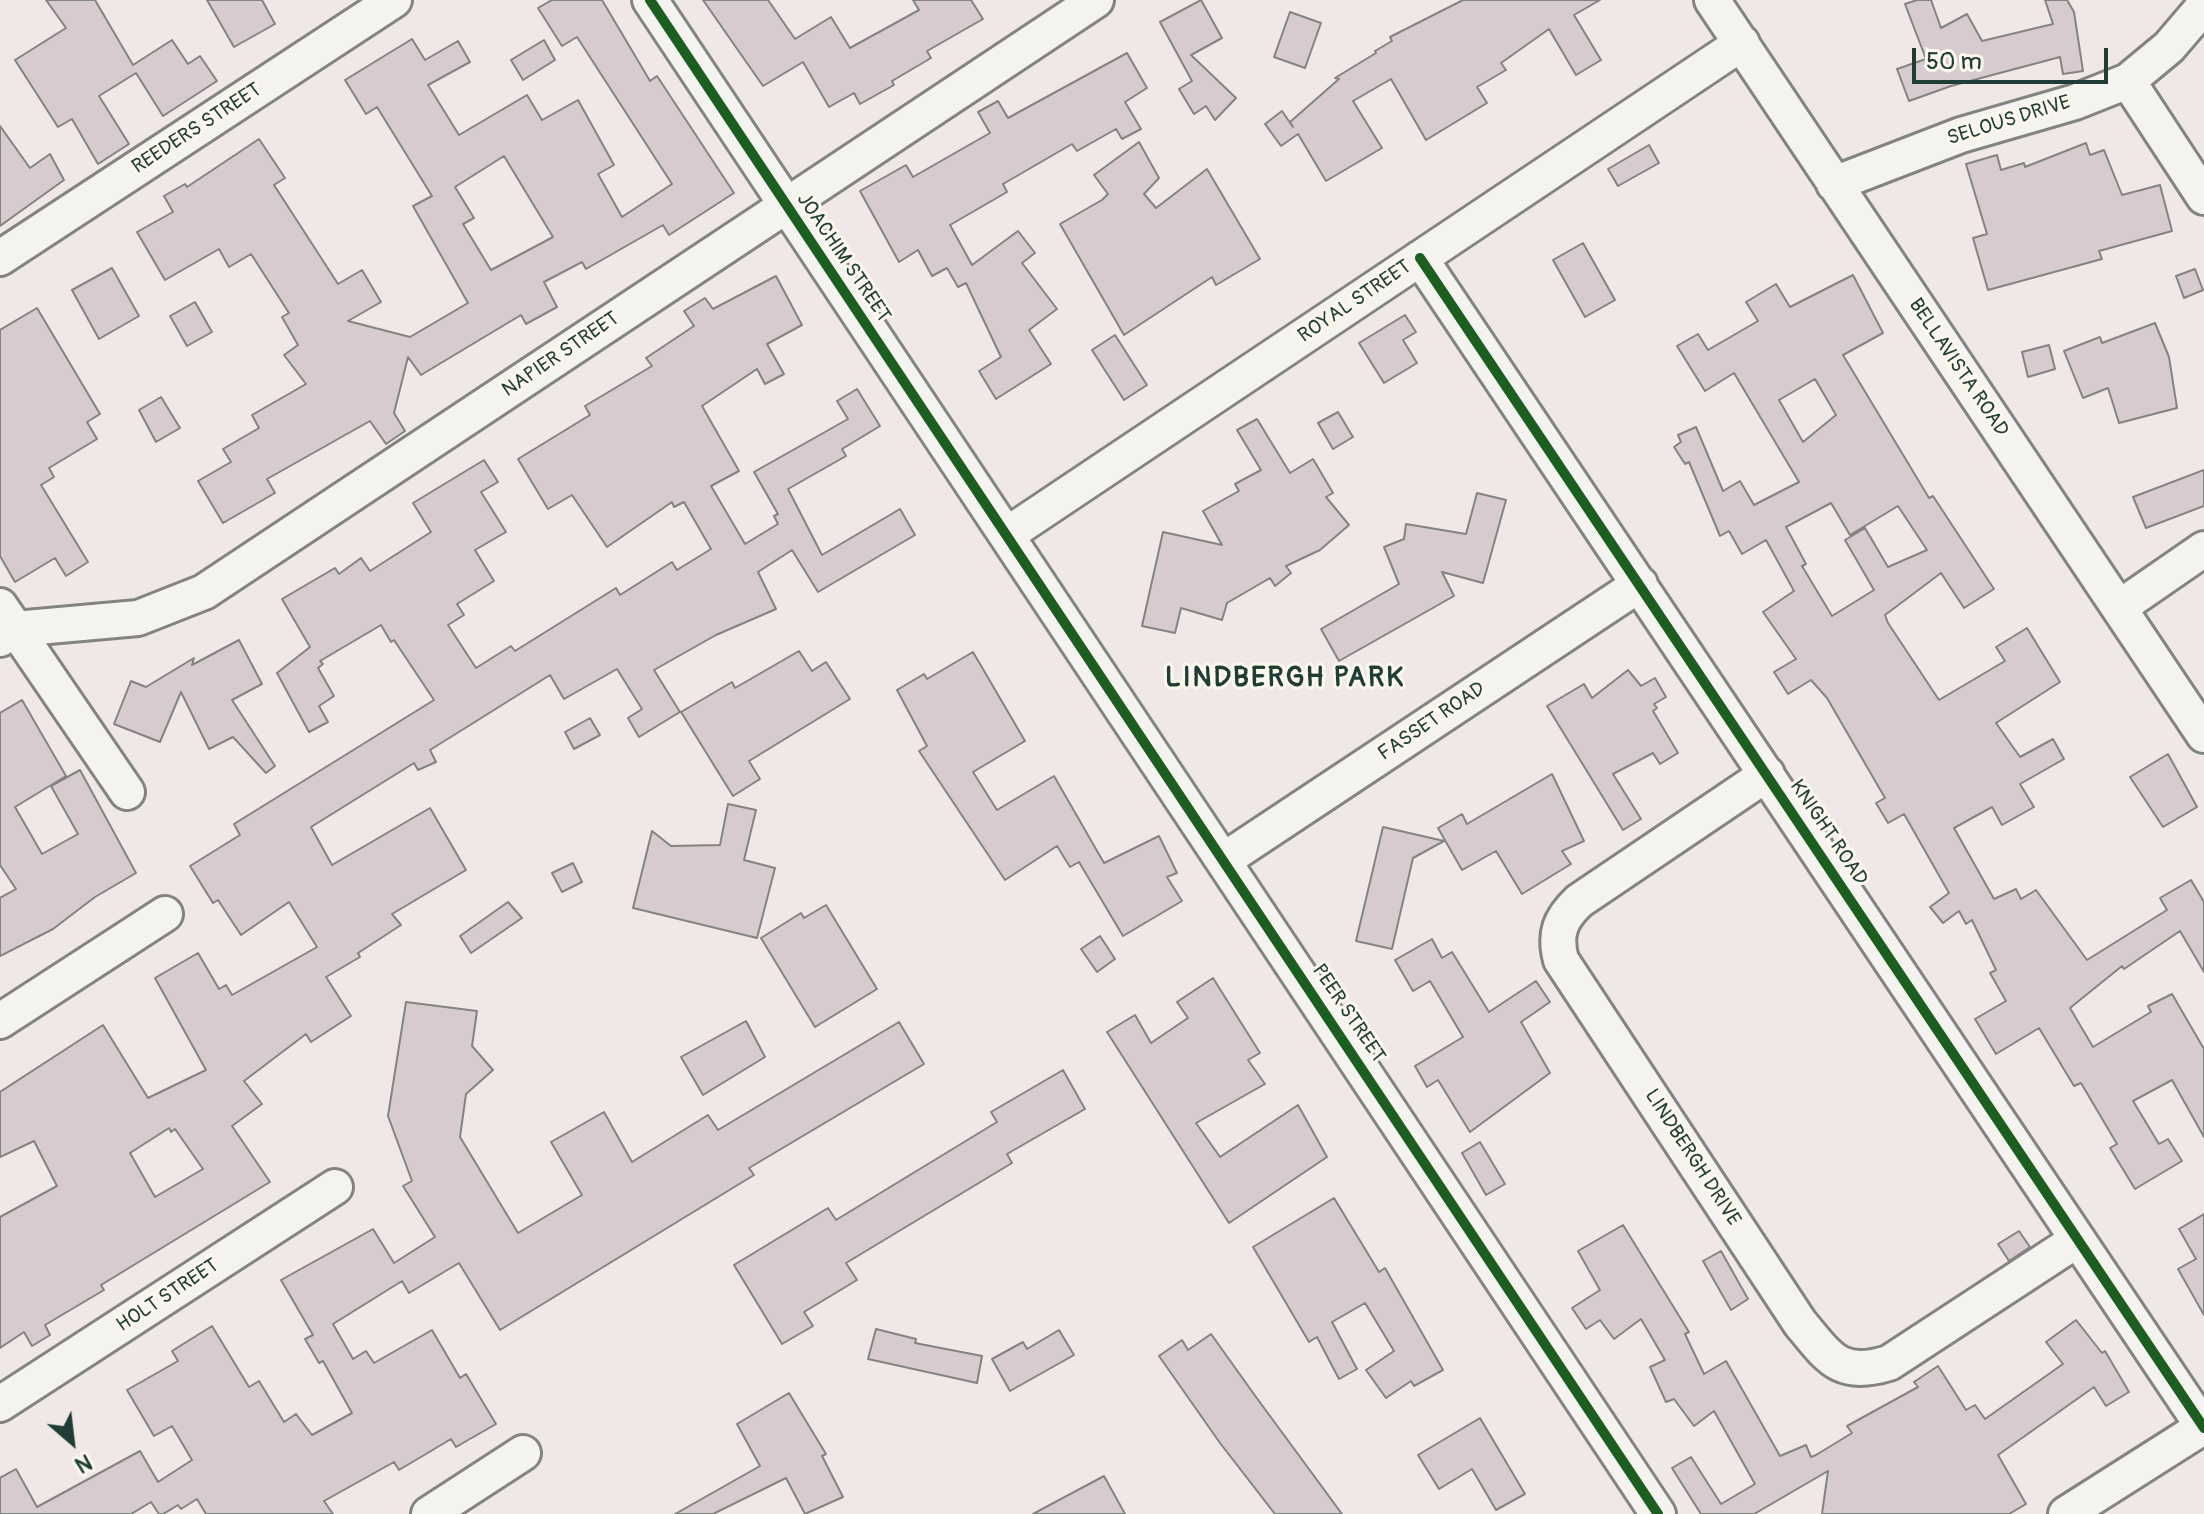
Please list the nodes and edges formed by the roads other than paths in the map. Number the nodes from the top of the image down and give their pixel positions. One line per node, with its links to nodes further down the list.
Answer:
1 (394, 0): 11 (street, REEDERS STREET)
2 (650, 0): 10 (street, JOACHIM STREET)
3 (1096, 0): 10 (street, NAPIER STREET)
4 (1712, 0): 6 (street, BELLAVISTA ROAD)
5 (2204, 6): 7 (street, SELOUS DRIVE)
6 (1742, 43): 8 (street, BELLAVISTA ROAD); 12 (street, ROYAL STREET)
7 (2128, 81): 8 (street, SELOUS DRIVE); 9 (street)
8 (1834, 184): 16 (street, BELLAVISTA ROAD)
9 (2204, 197)
10 (786, 206): 13 (street, JOACHIM STREET); 17 (street, NAPIER STREET)
11 (0, 258)
12 (1420, 258): 13 (street, ROYAL STREET); 15 (street, KNIGHT ROAD)
13 (1008, 534): 21 (street, PEER STREET)
14 (2204, 549): 16 (street)
15 (1640, 584): 19 (street, KNIGHT ROAD); 21 (street, FASSET ROAD)
16 (2120, 607): 18 (street, BELLAVISTA ROAD)
17 (5, 625): 20 (street)
18 (2204, 735)
19 (1767, 774): 25 (street, KNIGHT ROAD); 25 (street, LINDBERGH DRIVE)
20 (127, 792)
21 (1224, 860): 30 (street, PEER STREET)
22 (165, 914): 23 (street)
23 (0, 1021)
24 (335, 1187): 26 (street, HOLT STREET)
25 (2077, 1240): 27 (street, KNIGHT ROAD)
26 (0, 1404)
27 (2203, 1427): 31 (street)
28 (523, 1453): 29 (street)
29 (429, 1514)
30 (1658, 1514)
31 (2066, 1514)

